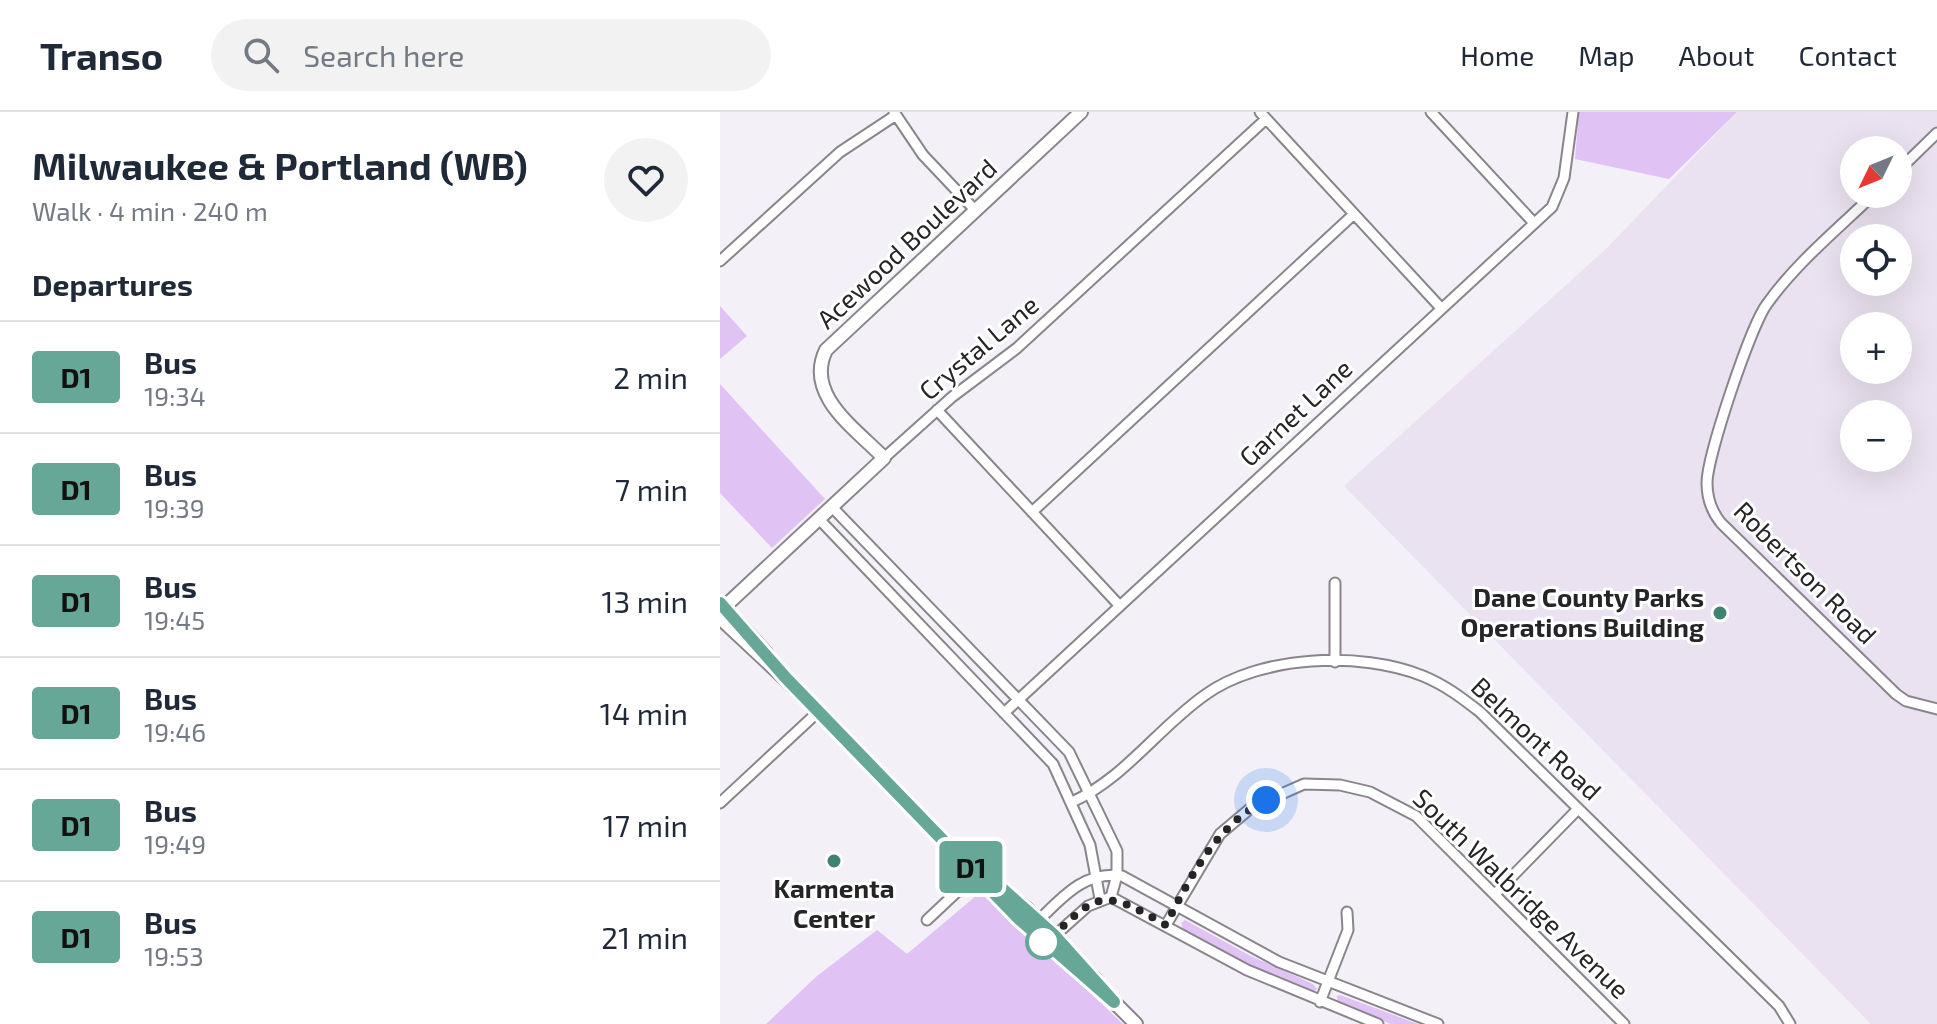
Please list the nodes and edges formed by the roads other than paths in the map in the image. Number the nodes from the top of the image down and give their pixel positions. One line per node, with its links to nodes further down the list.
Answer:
1 (1431, 112): 11 (street)
2 (1079, 113): 9 (street, Acewood Boulevard)
3 (895, 114): 9 (street); 12 (street)
4 (1263, 115): 10 (street); 14 (street, Crystal Lane)
5 (1573, 115): 11 (street, Garnet Lane)
6 (1935, 139): 7 (street)
7 (1912, 159)
8 (1860, 208): 26 (street, Robertson Road)
9 (975, 210): 15 (street, Acewood Boulevard)
10 (1354, 214): 13 (street); 17 (street)
11 (1534, 223): 13 (street, Garnet Lane)
12 (720, 261)
13 (1441, 308): 20 (street, Garnet Lane)
14 (937, 410): 15 (street, Crystal Lane); 17 (street)
15 (884, 458): 16 (street, Crystal Lane)
16 (831, 506): 18 (street, Crystal Lane); 22 (street)
17 (1032, 512): 20 (street)
18 (818, 518): 21 (street, Crystal Lane); 23 (street)
19 (1335, 583): 24 (street)
20 (1119, 605): 25 (street, Garnet Lane)
21 (721, 610): 27 (street)
22 (934, 615): 23 (street); 25 (street)
23 (921, 628): 28 (street)
24 (1335, 662): 29 (street, Belmont Road); 32 (street, Belmont Road)
25 (1018, 699): 28 (street, Garnet Lane); 29 (street)
26 (1937, 709)
27 (819, 711): 31 (street); 33 (street)
28 (1004, 713): 30 (street)
29 (1091, 793): 30 (street, Belmont Road); 34 (street)
30 (1072, 802): 35 (street)
31 (720, 803)
32 (1578, 809): 36 (street); 51 (street, Belmont Road)
33 (977, 873): 41 (street); 42 (street)
34 (1117, 875): 35 (street); 37 (street); 39 (street)
35 (1095, 877): 38 (street); 42 (street)
36 (1496, 893): 39 (street, South Walbridge Avenue); 50 (street, South Walbridge Avenue)
37 (1111, 897): 38 (street); 43 (street)
38 (1100, 899): 44 (street)
39 (1175, 907): 43 (street, South Walbridge Avenue); 45 (street)
40 (1347, 912): 45 (street)
41 (927, 920)
42 (1034, 924): 44 (street)
43 (1166, 925): 46 (street)
44 (1050, 940): 47 (street)
45 (1329, 983): 46 (street); 49 (street)
46 (1320, 1002): 48 (street)
47 (1136, 1024)
48 (1378, 1024)
49 (1438, 1024)
50 (1624, 1024)
51 (1790, 1024)

